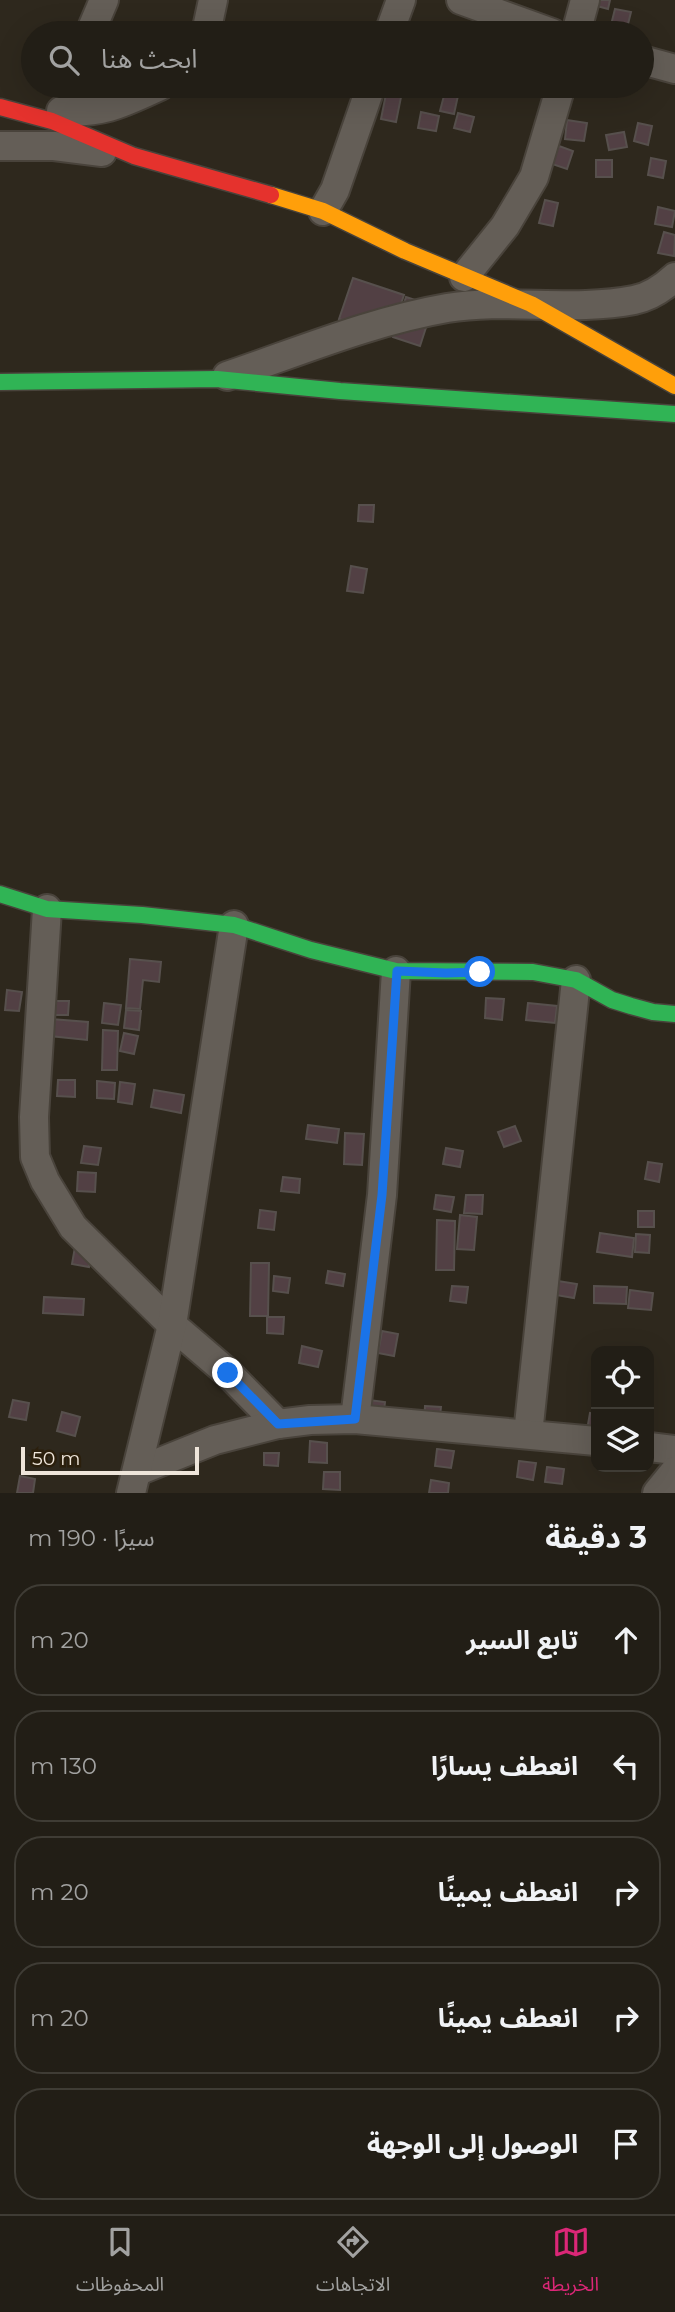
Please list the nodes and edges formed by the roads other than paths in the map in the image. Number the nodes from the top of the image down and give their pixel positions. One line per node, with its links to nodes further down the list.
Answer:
1 (104, 0): 6 (street)
2 (213, 0): 7 (street)
3 (401, 0): 8 (street)
4 (461, 0): 9 (street)
5 (584, 0): 10 (street)
6 (95, 21)
7 (209, 21)
8 (393, 21)
9 (519, 21)
10 (579, 21)
11 (654, 63): 12 (street)
12 (675, 69)
13 (134, 98): 16 (street)
14 (367, 98): 20 (street)
15 (557, 98): 21 (street)
16 (61, 106): 17 (street); 19 (street)
17 (0, 107)
18 (0, 146): 19 (street)
19 (134, 156): 20 (street)
20 (323, 211): 21 (street)
21 (464, 277): 23 (street)
22 (675, 277): 23 (street)
23 (531, 304): 24 (street); 26 (street)
24 (217, 379): 25 (street); 27 (street)
25 (7, 385)
26 (675, 386)
27 (675, 414)
28 (0, 894): 29 (street)
29 (47, 909): 30 (street); 34 (street)
30 (234, 925): 31 (street); 34 (street)
31 (397, 971): 32 (street); 35 (street)
32 (576, 980): 33 (street); 37 (street)
33 (675, 1014)
34 (172, 1325): 36 (street); 42 (street)
35 (355, 1419): 36 (street); 37 (street)
36 (278, 1424): 42 (street)
37 (528, 1434): 38 (street)
38 (591, 1440)
39 (654, 1448): 40 (street)
40 (675, 1450)
41 (675, 1471): 43 (street)
42 (134, 1482)
43 (657, 1493)

